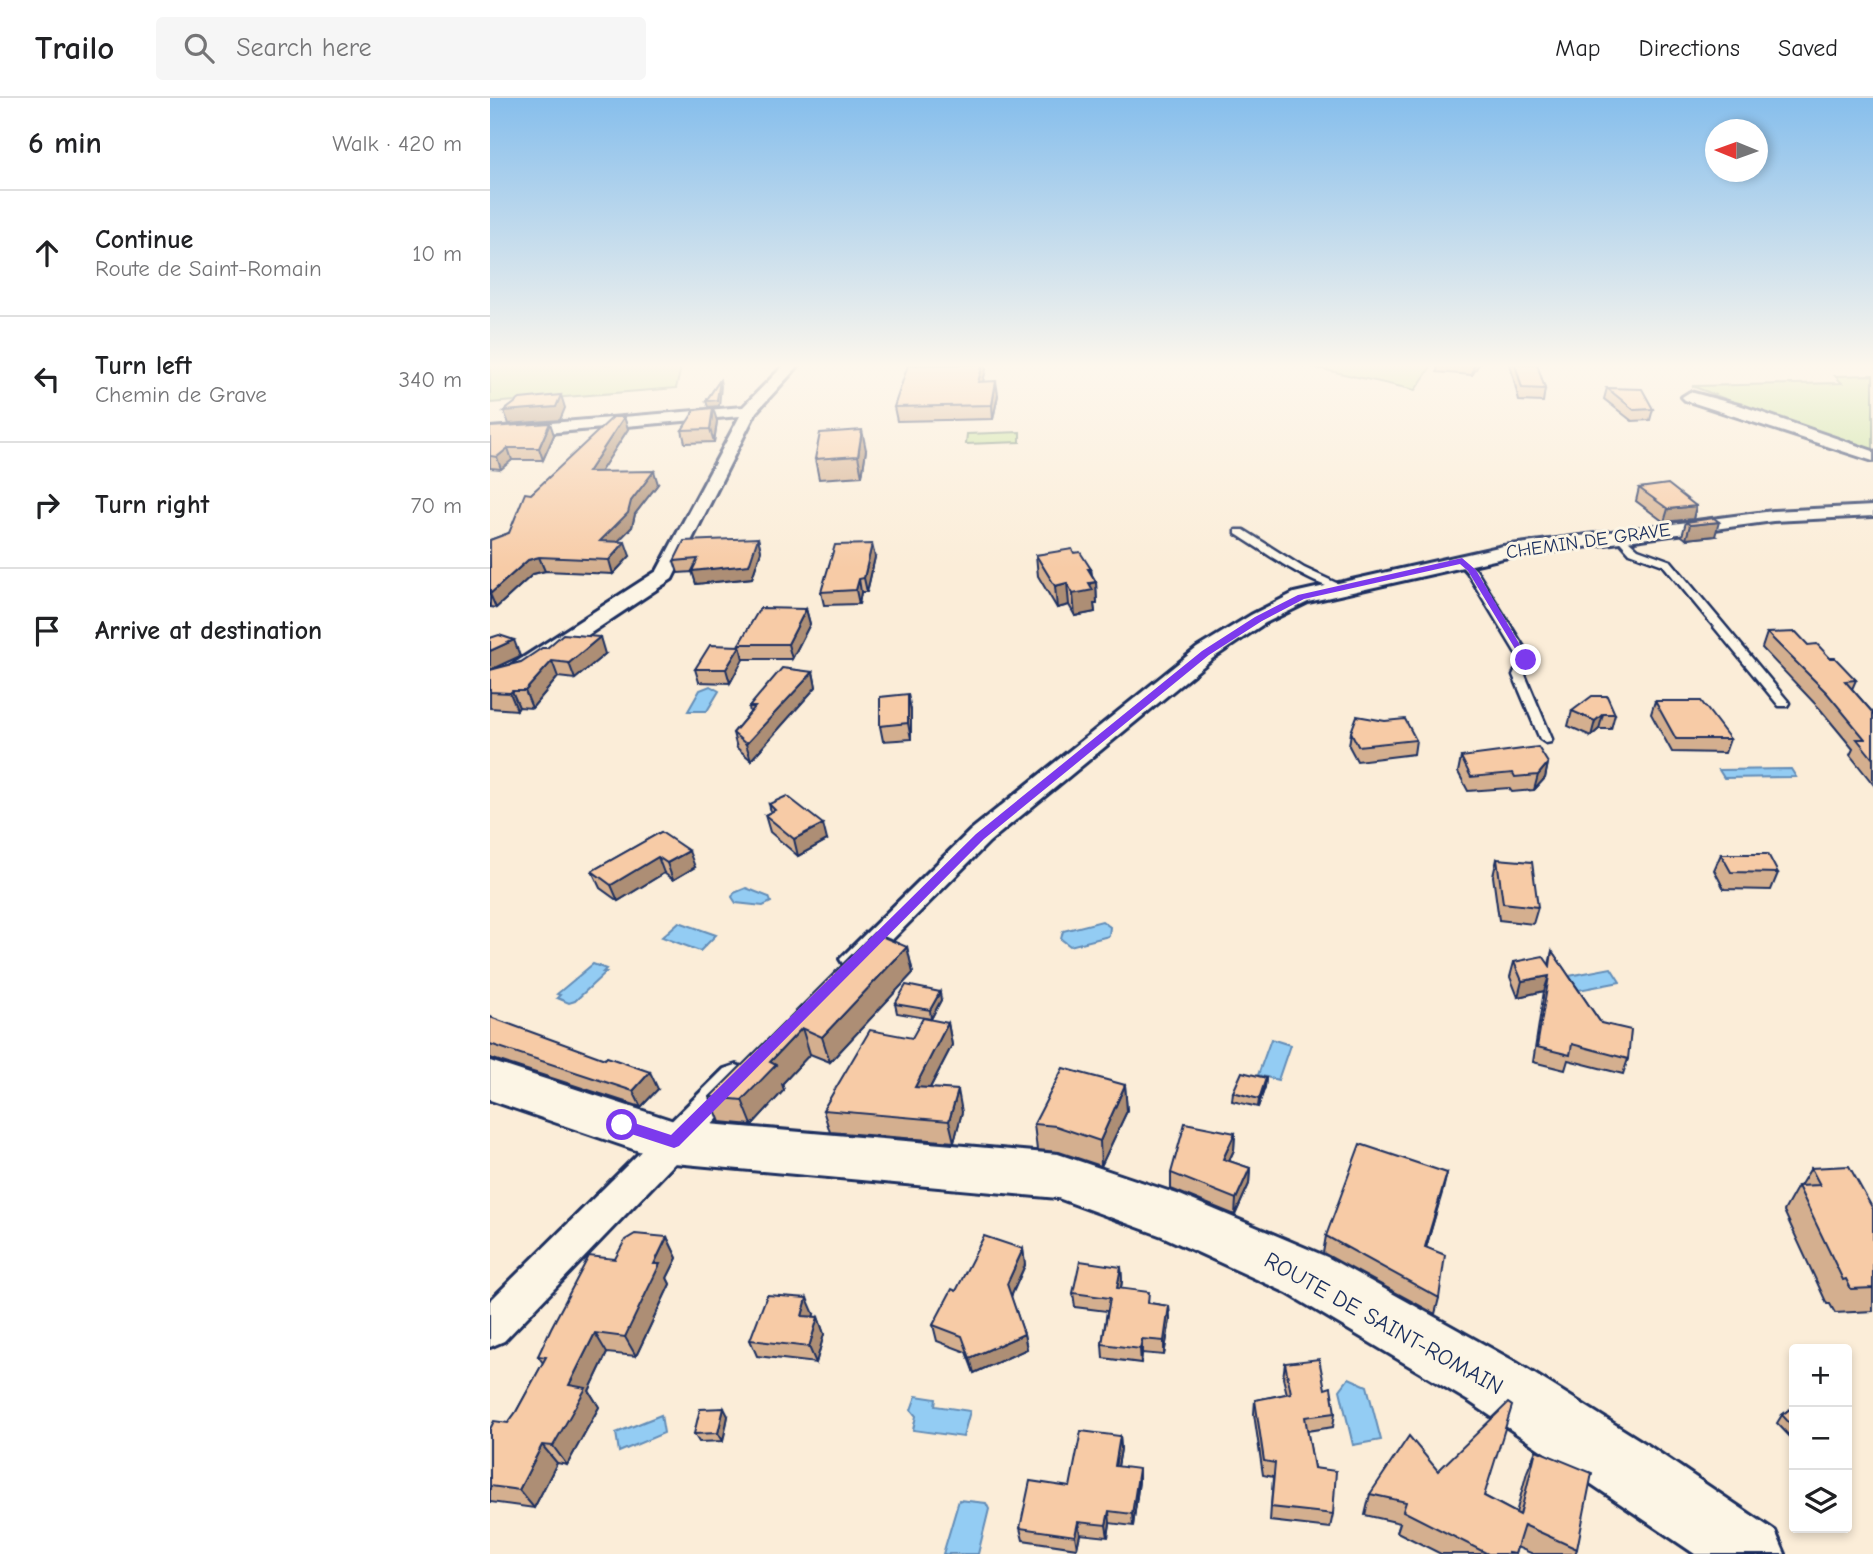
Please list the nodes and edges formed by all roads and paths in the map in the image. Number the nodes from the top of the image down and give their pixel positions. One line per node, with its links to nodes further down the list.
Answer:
1 (740, 432): 9 (street)
2 (1794, 432): 3 (street)
3 (1873, 456)
4 (1873, 510): 6 (street, CHEMIN DE GRAVE)
5 (1240, 532): 8 (lane)
6 (1619, 535): 7 (street, CHEMIN DE GRAVE); 10 (lane)
7 (1462, 561): 8 (street, CHEMIN DE GRAVE); 11 (lane)
8 (1340, 587): 12 (street, CHEMIN DE GRAVE)
9 (490, 680)
10 (1783, 703)
11 (1546, 739)
12 (841, 973)
13 (756, 1058): 15 (street)
14 (490, 1080): 15 (main road, ROUTE DE SAINT-ROMAIN)
15 (674, 1142): 16 (street); 17 (main road, ROUTE DE SAINT-ROMAIN)
16 (490, 1328)
17 (1752, 1554)

